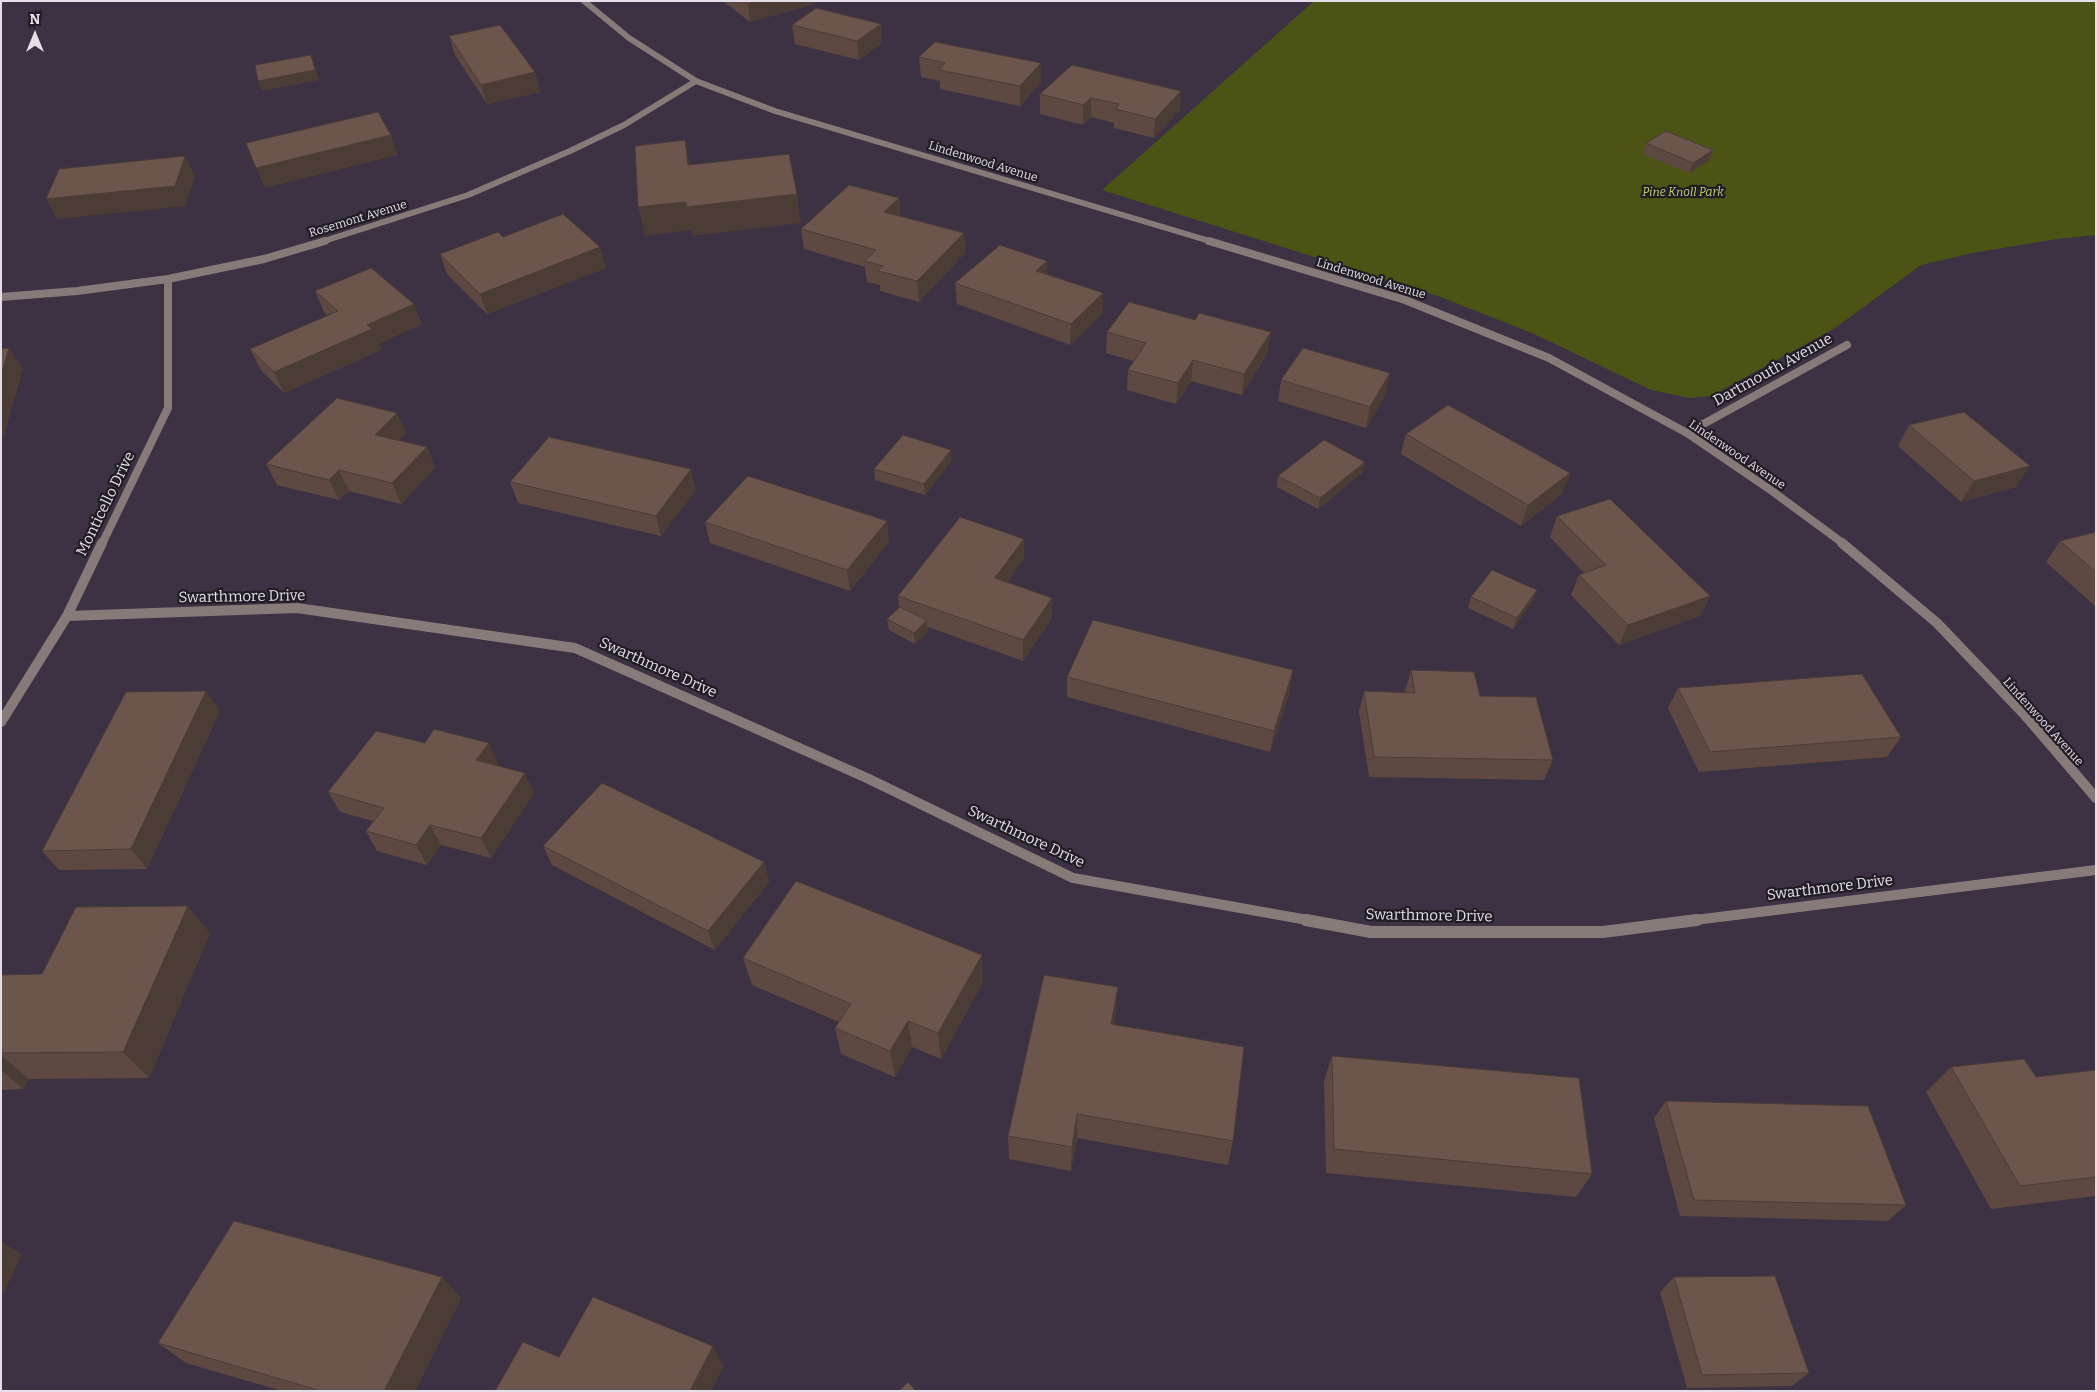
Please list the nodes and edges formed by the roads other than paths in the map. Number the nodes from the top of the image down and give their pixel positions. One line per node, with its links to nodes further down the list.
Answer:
1 (584, 1): 2 (street, Lindenwood Avenue)
2 (696, 81): 3 (street, Rosemont Avenue); 6 (street, Lindenwood Avenue)
3 (168, 279): 4 (street, Rosemont Avenue); 7 (street, Monticello Drive)
4 (1, 297)
5 (1847, 345): 6 (street, Dartmouth Avenue)
6 (1686, 433): 9 (street, Lindenwood Avenue)
7 (67, 616): 8 (street, Monticello Drive); 10 (street, Swarthmore Drive)
8 (1, 722)
9 (2096, 798)
10 (2096, 870)

